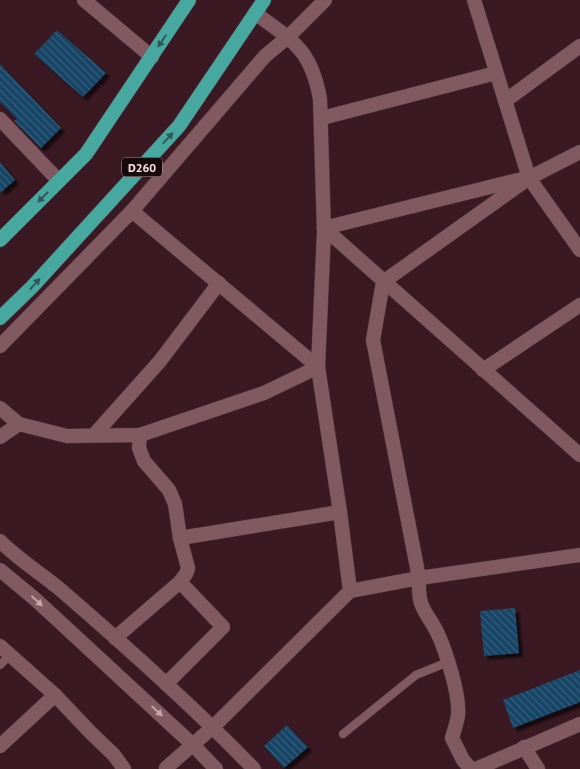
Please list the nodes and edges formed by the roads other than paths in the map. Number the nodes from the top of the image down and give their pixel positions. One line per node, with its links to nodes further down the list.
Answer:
1 (84, 0): 9 (street)
2 (189, 0): 9 (highway, one-way to 9)
3 (264, 0): 6 (highway, D260)
4 (325, 0): 7 (street)
5 (474, 0): 10 (street)
6 (255, 13): 7 (street); 24 (highway, D260, one-way to 6)
7 (288, 37): 12 (street); 17 (street)
8 (580, 46): 11 (street)
9 (152, 57): 16 (highway)
10 (496, 73): 11 (street); 12 (street)
11 (505, 101): 15 (street)
12 (322, 118): 18 (street)
13 (0, 119): 16 (street)
14 (580, 152): 15 (street)
15 (529, 178): 18 (street); 20 (street); 21 (street)
16 (58, 180): 19 (highway, one-way to 19)
17 (132, 211): 22 (street); 25 (street)
18 (324, 228): 21 (street); 26 (street)
19 (2, 234)
20 (580, 250)
21 (384, 282): 27 (street); 39 (street)
22 (219, 283): 26 (street); 30 (street)
23 (580, 305): 27 (street)
24 (0, 318)
25 (0, 346)
26 (318, 367): 31 (street); 34 (street)
27 (483, 370): 33 (street)
28 (0, 408): 29 (street)
29 (18, 424): 30 (street); 32 (street)
30 (94, 435): 31 (street)
31 (140, 435): 35 (street)
32 (0, 437)
33 (580, 455)
34 (340, 512): 35 (street); 41 (street)
35 (180, 538): 40 (street)
36 (0, 541): 42 (street)
37 (580, 555): 39 (street)
38 (0, 570): 50 (street, one-way to 50)
39 (419, 578): 41 (street); 44 (street)
40 (180, 582): 42 (street); 45 (street)
41 (350, 591): 48 (street)
42 (115, 638): 45 (street)
43 (3, 655): 46 (street)
44 (448, 662): 49 (lane); 57 (street)
45 (166, 684): 48 (street)
46 (55, 695): 51 (street); 53 (street)
47 (580, 724): 52 (street)
48 (214, 727): 50 (street); 56 (street)
49 (343, 734)
50 (193, 744): 54 (street); 55 (street)
51 (0, 746)
52 (524, 747): 58 (street); 59 (street)
53 (124, 769)
54 (166, 769)
55 (216, 769)
56 (254, 769)
57 (471, 769)
58 (476, 769)
59 (538, 769)

